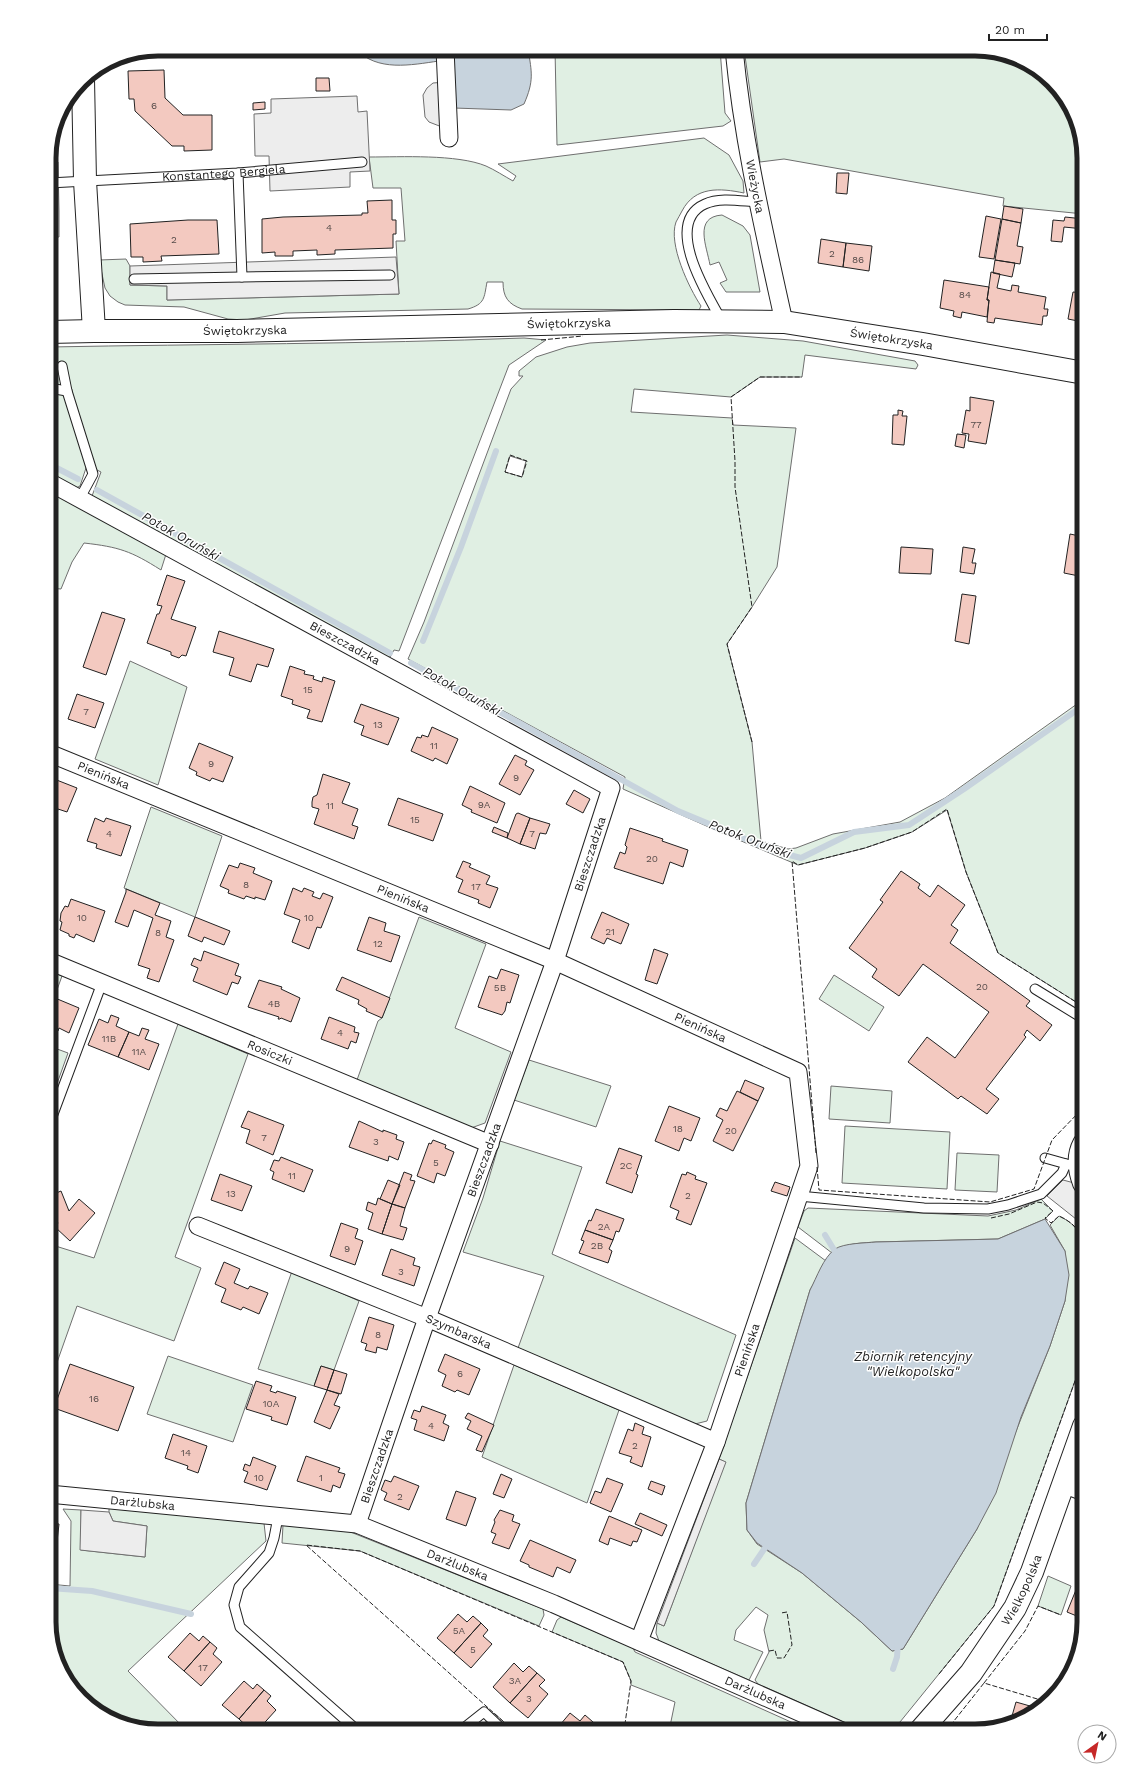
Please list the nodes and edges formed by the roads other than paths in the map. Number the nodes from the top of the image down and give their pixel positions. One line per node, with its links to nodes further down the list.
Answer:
1 (445, 56): 4 (street)
2 (735, 56): 9 (street, Wieżycka)
3 (83, 89): 7 (main road)
4 (449, 138)
5 (362, 162): 6 (lane, Konstantego Bergiela)
6 (238, 173): 7 (lane, Konstantego Bergiela); 11 (lane)
7 (85, 181): 8 (lane, Konstantego Bergiela); 15 (main road)
8 (56, 183)
9 (756, 202): 13 (lane); 14 (street, Wieżycka)
10 (390, 275): 11 (lane)
11 (242, 277): 12 (lane)
12 (134, 279)
13 (722, 321): 14 (main road, Świętokrzyska); 15 (main road, Świętokrzyska)
14 (784, 322): 18 (main road, Świętokrzyska)
15 (94, 331): 16 (main road, Świętokrzyska)
16 (56, 332)
17 (62, 366): 20 (lane)
18 (1077, 372)
19 (56, 389): 20 (lane)
20 (67, 391): 22 (lane)
21 (56, 486): 22 (street, Bieszczadzka)
22 (80, 498): 24 (street, Bieszczadzka)
23 (56, 756): 24 (street, Pienińska)
24 (556, 961): 30 (street, Bieszczadzka); 33 (street, Pienińska)
25 (56, 964): 26 (street, Rosiczki)
26 (102, 982): 29 (lane); 30 (street, Rosiczki)
27 (1035, 989): 28 (lane)
28 (1077, 1015)
29 (56, 1106)
30 (490, 1144): 35 (street, Bieszczadzka)
31 (1045, 1158): 32 (lane)
32 (1076, 1172): 33 (lane)
33 (799, 1196): 36 (street, Pienińska)
34 (198, 1226): 35 (street, Szymbarska)
35 (427, 1318): 36 (street, Szymbarska); 42 (street, Bieszczadzka)
36 (716, 1442): 43 (street, Pienińska)
37 (1077, 1445): 38 (main road, Wielkopolska)
38 (1063, 1484): 39 (street); 48 (main road, Wielkopolska)
39 (1077, 1489)
40 (56, 1495): 41 (street, Darżlubska)
41 (278, 1517): 42 (street, Darżlubska); 44 (lane)
42 (357, 1524): 43 (street, Darżlubska)
43 (639, 1641): 47 (street, Darżlubska)
44 (350, 1724)
45 (469, 1724): 46 (lane)
46 (497, 1724)
47 (826, 1724)
48 (926, 1724)

